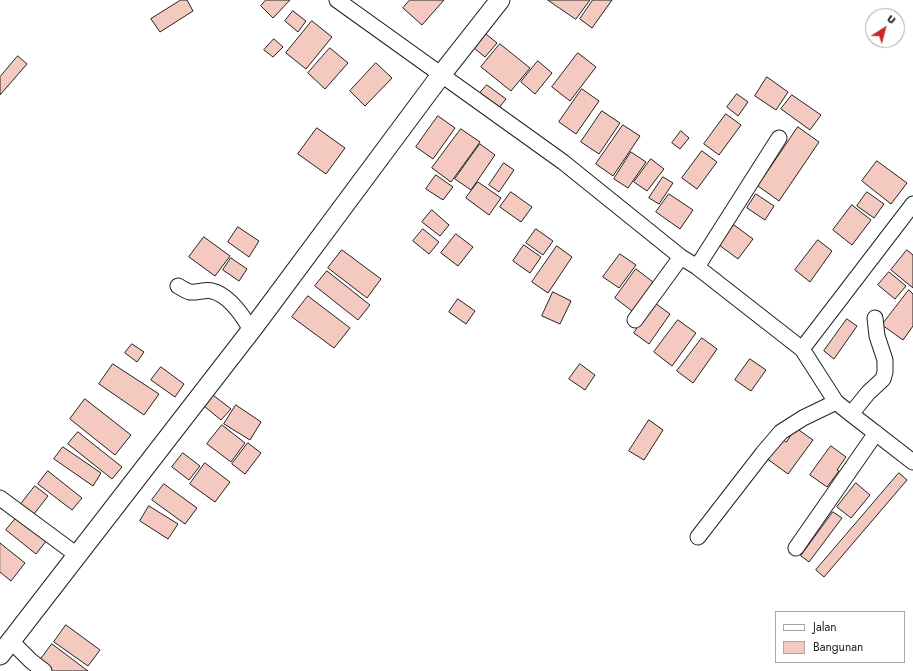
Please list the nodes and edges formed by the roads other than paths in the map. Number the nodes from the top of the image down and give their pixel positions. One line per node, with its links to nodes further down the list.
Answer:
1 (337, 0): 3 (street)
2 (500, 0): 3 (street)
3 (441, 75): 6 (street); 11 (street)
4 (779, 138): 7 (street)
5 (913, 204): 12 (street)
6 (681, 257): 7 (street); 10 (street)
7 (697, 268): 12 (street)
8 (178, 286): 11 (street)
9 (875, 318): 14 (street)
10 (636, 320)
11 (252, 330): 20 (street)
12 (802, 349): 13 (street)
13 (836, 402): 14 (street); 18 (street)
14 (851, 414): 15 (street)
15 (876, 433): 16 (street); 19 (street)
16 (913, 462)
17 (0, 498): 20 (street)
18 (698, 537)
19 (796, 548)
20 (77, 555): 21 (street)
21 (5, 648): 22 (street)
22 (44, 671)

